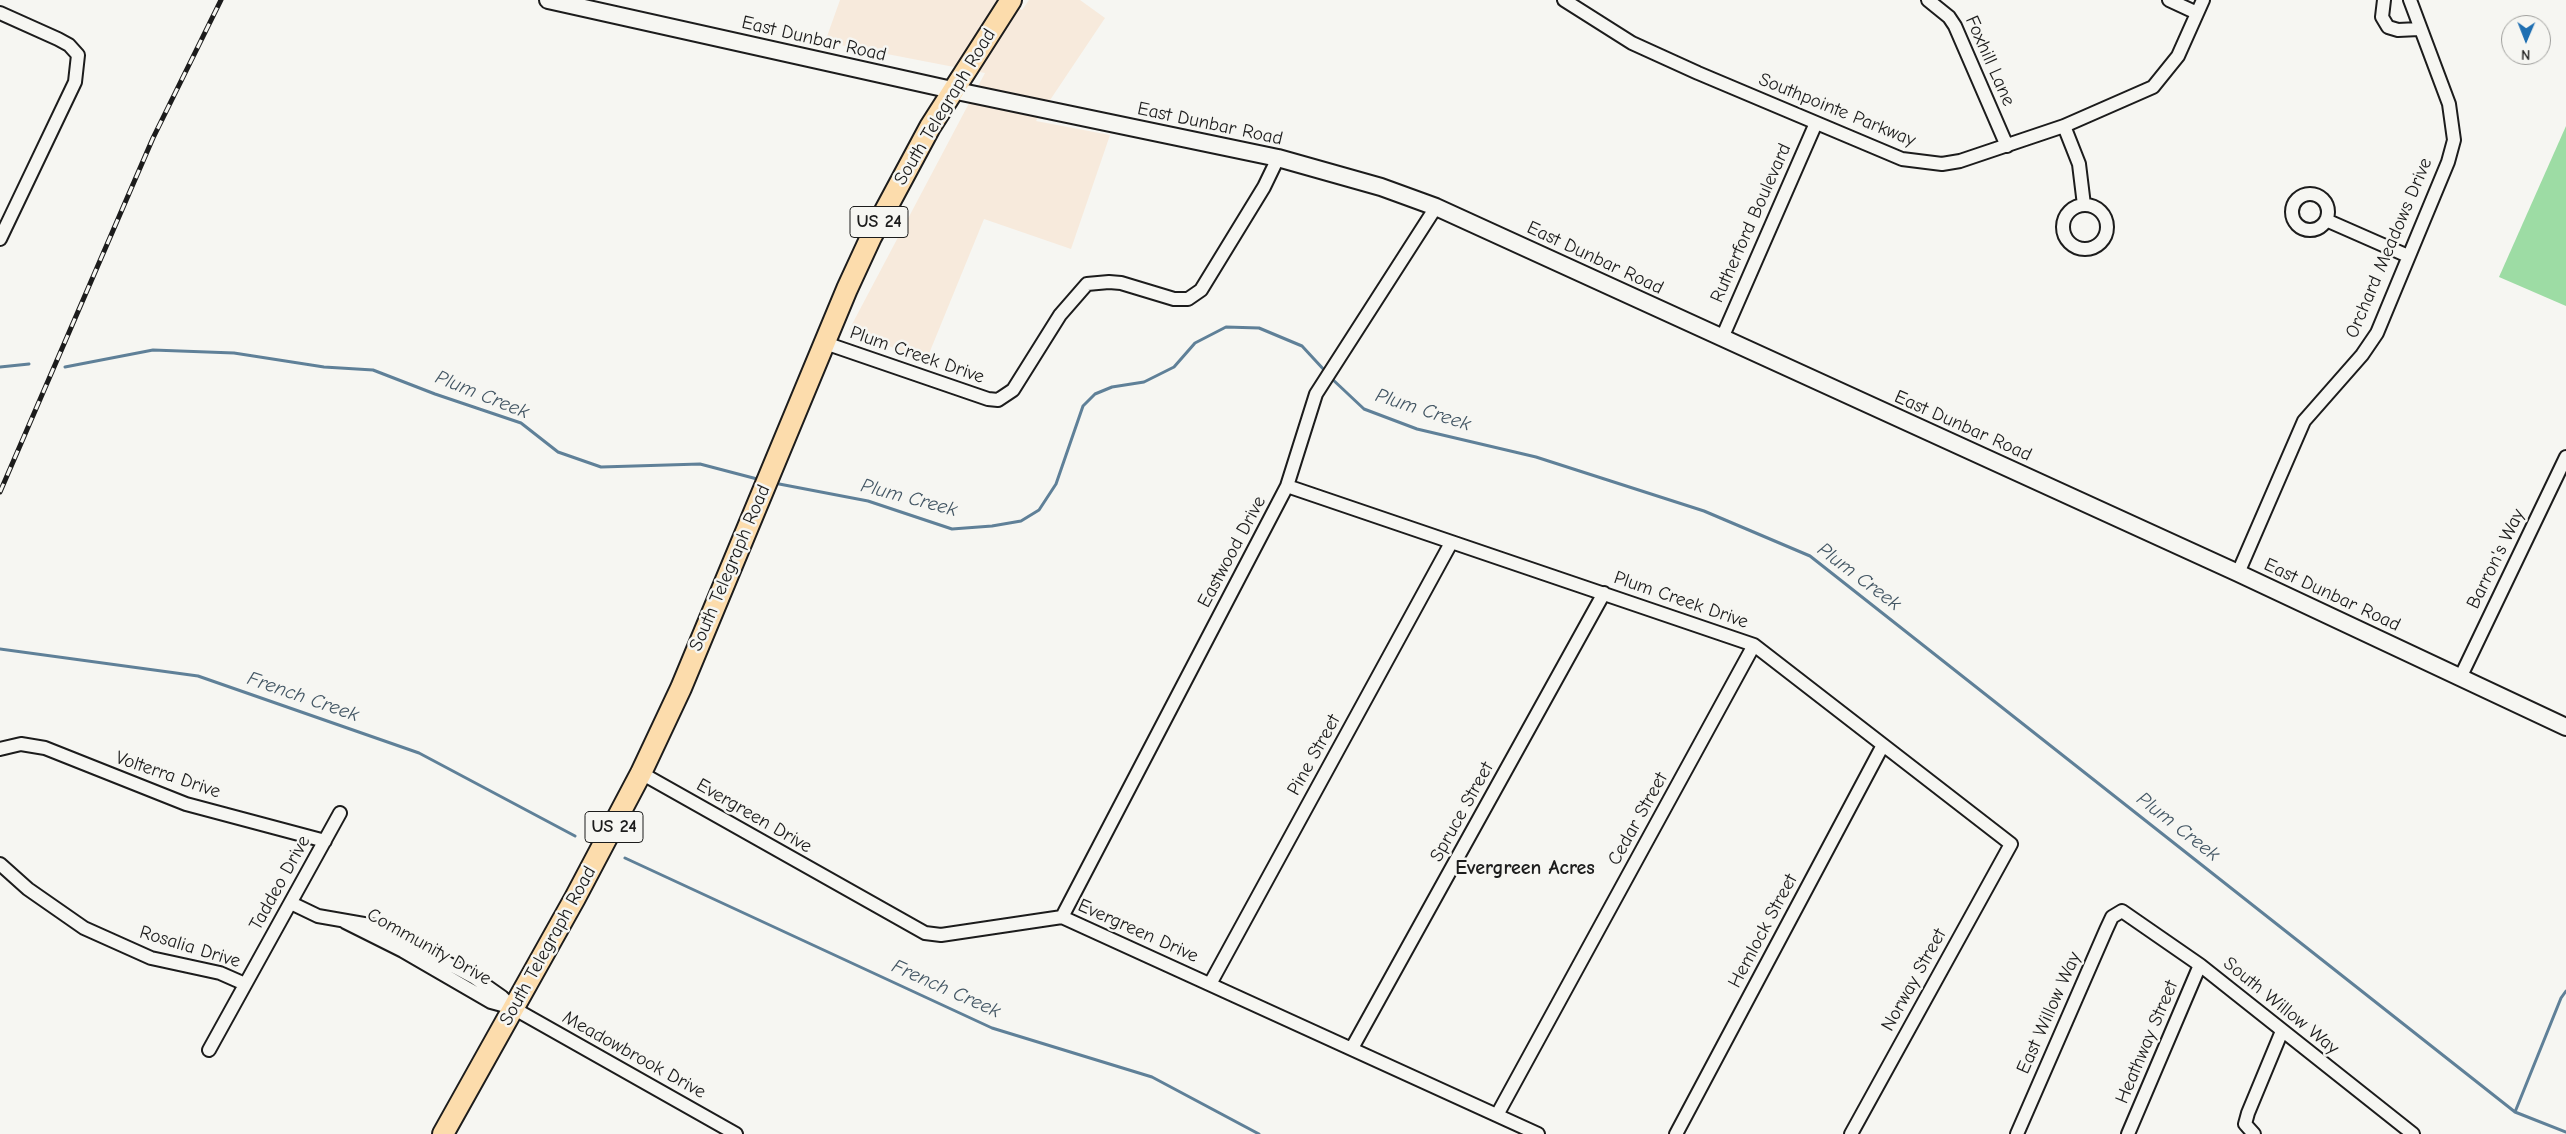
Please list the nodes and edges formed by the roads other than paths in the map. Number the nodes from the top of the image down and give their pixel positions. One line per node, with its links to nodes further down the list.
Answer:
1 (548, 0): 13 (street, East Dunbar Road)
2 (1011, 0): 13 (main road, South Telegraph Road / US 24)
3 (1564, 0): 9 (street, Southpointe Parkway)
4 (1928, 0): 16 (street, Foxhill Lane)
5 (2169, 0): 10 (street)
6 (2203, 0): 10 (street, Southpointe Parkway)
7 (2384, 0): 12 (street)
8 (2410, 0): 12 (street, Orchard Meadows Drive)
9 (1582, 5): 14 (street, Southpointe Parkway)
10 (2197, 13): 15 (street, Southpointe Parkway)
11 (0, 14): 21 (street)
12 (2419, 29): 22 (street, Orchard Meadows Drive)
13 (952, 90): 17 (street, East Dunbar Road); 24 (main road, South Telegraph Road / US 24)
14 (1816, 123): 16 (street, Southpointe Parkway); 23 (street, Rutherford Boulevard)
15 (2064, 126): 16 (street, Southpointe Parkway); 18 (street)
16 (2007, 146)
17 (1278, 158): 19 (street, East Dunbar Road); 24 (street, Plum Creek Drive)
18 (2084, 205)
19 (1436, 207): 23 (street, East Dunbar Road); 26 (street, Eastwood Drive)
20 (2326, 220): 22 (street)
21 (0, 239)
22 (2408, 256): 28 (street, Orchard Meadows Drive)
23 (1722, 338): 28 (street, East Dunbar Road)
24 (825, 343): 35 (main road, South Telegraph Road / US 24)
25 (2566, 457): 31 (street, Barron's Way)
26 (1287, 486): 27 (street, Plum Creek Drive); 42 (street, Eastwood Drive)
27 (1451, 543): 29 (street, Plum Creek Drive); 45 (street, Pine Street)
28 (2238, 573): 31 (street, East Dunbar Road)
29 (1604, 593): 30 (street, Plum Creek Drive); 48 (street, Spruce Street)
30 (1754, 645): 33 (street, Plum Creek Drive); 50 (street, Cedar Street)
31 (2460, 678): 32 (street, East Dunbar Road)
32 (2566, 727)
33 (1883, 745): 38 (street, Plum Creek Drive); 54 (street, Hemlock Street)
34 (0, 749): 37 (street, Volterra Drive)
35 (641, 773): 42 (street, Evergreen Drive); 46 (main road, South Telegraph Road / US 24)
36 (340, 813): 37 (street, Taddeo Drive)
37 (325, 840): 40 (street, Taddeo Drive)
38 (2011, 844): 55 (street, Norway Street)
39 (0, 864): 44 (street, Rosalia Drive)
40 (291, 903): 44 (street, Taddeo Drive); 46 (street, Community Drive)
41 (2122, 911): 43 (street, South Willow Way); 56 (street, East Willow Way)
42 (1062, 917): 45 (street, Evergreen Drive)
43 (2200, 965): 47 (street, South Willow Way); 57 (street, Heathway Street)
44 (246, 984): 49 (street, Taddeo Drive)
45 (1210, 984): 48 (street, Evergreen Drive)
46 (513, 1008): 51 (main road, South Telegraph Road / US 24); 52 (street, Meadowbrook Drive)
47 (2282, 1031): 58 (street); 59 (street, South Willow Way)
48 (1352, 1048): 50 (street, Evergreen Drive)
49 (209, 1050)
50 (1497, 1116): 53 (street, Evergreen Drive)
51 (443, 1134)
52 (736, 1134)
53 (1538, 1134)
54 (1676, 1134)
55 (1851, 1134)
56 (2017, 1134)
57 (2128, 1134)
58 (2254, 1134)
59 (2413, 1134)

